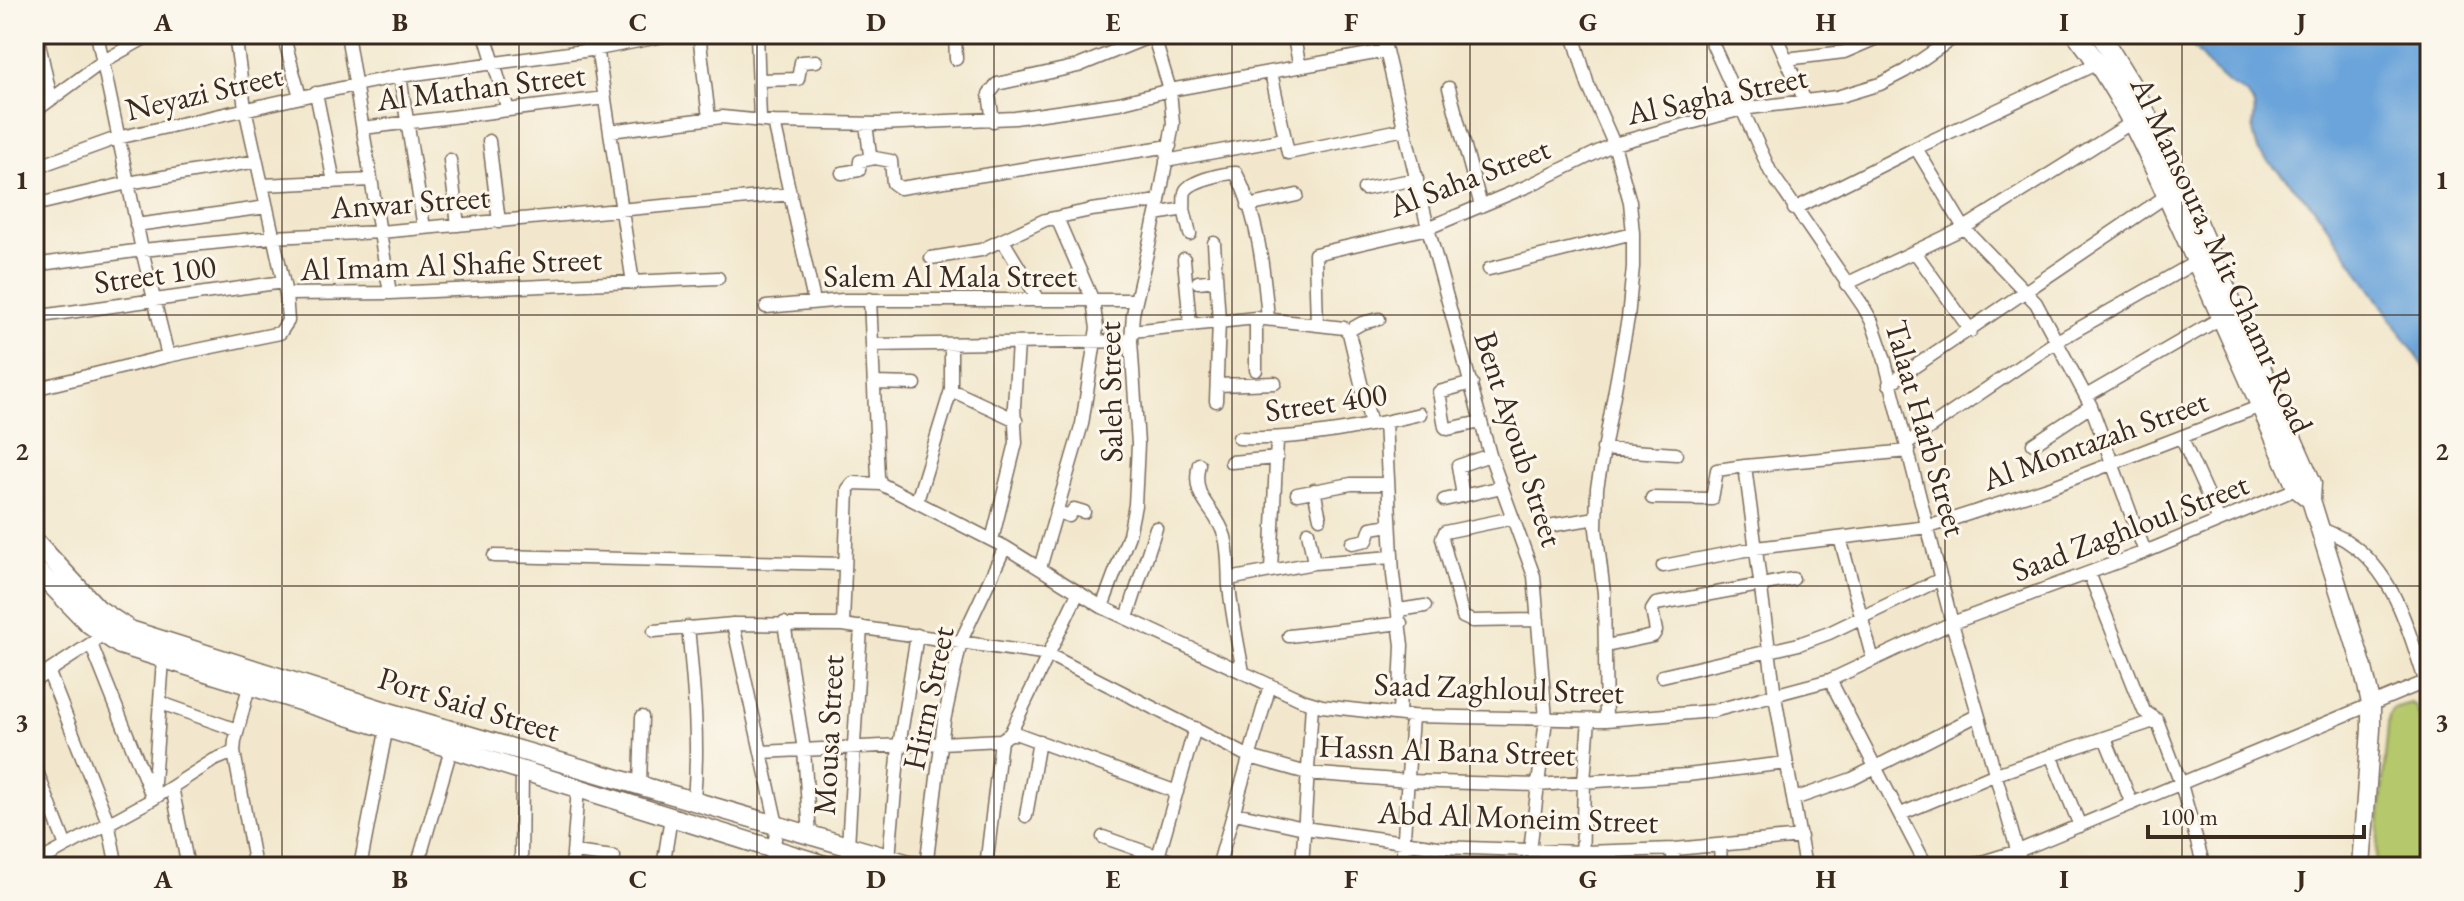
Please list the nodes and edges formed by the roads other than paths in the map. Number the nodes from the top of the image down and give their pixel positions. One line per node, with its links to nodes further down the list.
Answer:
1 (37, 34): 41 (street)
2 (97, 34): 28 (street)
3 (152, 34): 28 (street)
4 (235, 34): 43 (street)
5 (283, 34): 39 (street)
6 (347, 34): 35 (street)
7 (485, 34): 29 (street)
8 (595, 34): 23 (street)
9 (674, 34): 23 (street, Neyazi Street)
10 (699, 34): 47 (street)
11 (757, 34): 34 (street)
12 (955, 34): 25 (street)
13 (1293, 34): 31 (street)
14 (1382, 34): 24 (street, Bent Ayoub Street)
15 (1573, 34): 60 (street)
16 (1708, 34): 44 (street, Talaat Harb Street)
17 (1775, 34): 26 (street)
18 (1886, 34): 26 (street)
19 (1959, 34): 42 (street, Al Sagha Street)
20 (2076, 34): 30 (street, Al Mansoura, Mit Ghamr Road)
21 (2100, 34): 75 (street, Al Mansoura, Mit Ghamr Road)
22 (1153, 35): 37 (street, Saleh Street); 49 (street)
23 (598, 49): 29 (street, Neyazi Street); 40 (street)
24 (1386, 51): 31 (street); 55 (street, Bent Ayoub Street)
25 (956, 59)
26 (1786, 59): 42 (street)
27 (816, 61): 34 (street)
28 (102, 62): 41 (street); 57 (street)
29 (494, 63): 33 (street, Neyazi Street); 45 (street)
30 (2098, 63): 52 (street, Al Mansoura, Mit Ghamr Road); 62 (street)
31 (1300, 67): 32 (street)
32 (1271, 72): 37 (street); 58 (street)
33 (400, 76): 35 (street, Neyazi Street); 50 (street)
34 (759, 80): 48 (street)
35 (355, 85): 38 (street, Neyazi Street); 54 (street)
36 (1449, 88): 80 (street)
37 (1170, 90): 49 (street); 61 (street, Saleh Street)
38 (316, 93): 39 (street, Neyazi Street); 71 (street)
39 (300, 97): 43 (street, Neyazi Street)
40 (605, 98): 45 (street, Al Mathan Street); 56 (street)
41 (51, 99): 46 (street)
42 (1805, 101): 44 (street, Al Sagha Street)
43 (245, 108): 57 (street, Neyazi Street); 65 (street)
44 (1742, 109): 60 (street, Al Sagha Street); 84 (street, Talaat Harb Street)
45 (508, 110): 50 (street, Al Mathan Street)
46 (34, 112)
47 (709, 118): 48 (street); 56 (street)
48 (760, 120): 51 (street)
49 (993, 121): 53 (street)
50 (407, 122): 54 (street, Al Mathan Street); 90 (street)
51 (774, 122): 53 (street); 76 (street)
52 (2131, 123): 75 (street, Al Mansoura, Mit Ghamr Road); 92 (street)
53 (866, 124): 63 (street)
54 (363, 128): 70 (street)
55 (1405, 129): 58 (street); 69 (street, Bent Ayoub Street)
56 (610, 131): 85 (street)
57 (117, 138): 67 (street, Neyazi Street); 72 (street)
58 (1284, 139): 66 (street)
59 (489, 141): 87 (street)
60 (1614, 144): 80 (street, Al Saha Street); 94 (street)
61 (1170, 146): 63 (street); 66 (street, Saleh Street)
62 (1916, 148): 84 (street); 92 (street)
63 (875, 158): 68 (street)
64 (450, 160): 89 (street)
65 (257, 161): 72 (street); 73 (street)
66 (1166, 161): 82 (street, Saleh Street)
67 (34, 168)
68 (842, 173)
69 (1417, 179): 74 (street); 91 (street, Bent Ayoub Street)
70 (371, 180): 71 (street); 93 (street)
71 (334, 182): 73 (street)
72 (128, 183): 78 (street); 88 (street)
73 (262, 185): 81 (street)
74 (1364, 189)
75 (2174, 191): 103 (street, Al Mansoura, Mit Ghamr Road); 112 (street); 121 (street, Al Mansoura, Mit Ghamr Road)
76 (791, 194): 85 (street, Anwar Street); 118 (street)
77 (1297, 195): 79 (street)
78 (34, 205)
79 (1248, 206): 83 (street); 123 (street)
80 (1481, 206): 91 (street, Al Saha Street)
81 (267, 207): 88 (street); 96 (street)
82 (1157, 208): 83 (street); 86 (street); 117 (street, Saleh Street)
83 (1184, 209): 95 (street)
84 (1794, 209): 110 (street, Talaat Harb Street)
85 (622, 211): 87 (street, Anwar Street); 109 (street)
86 (1057, 218): 97 (street); 119 (street)
87 (499, 222): 89 (street, Anwar Street)
88 (136, 225): 99 (street)
89 (458, 225): 90 (street, Anwar Street)
90 (424, 228): 93 (street, Anwar Street)
91 (1428, 228): 127 (street, Al Saha Street); 140 (street, Bent Ayoub Street)
92 (1964, 228): 100 (street); 112 (street)
93 (380, 232): 96 (street, Anwar Street); 113 (street)
94 (1633, 233): 105 (street); 159 (street)
95 (1190, 234)
96 (273, 237): 99 (street, Anwar Street); 111 (street)
97 (1003, 241): 101 (street); 116 (street)
98 (1214, 243): 107 (street)
99 (142, 250): 104 (street, Anwar Street); 115 (street)
100 (1915, 252): 110 (street); 129 (street)
101 (931, 258)
102 (1184, 259): 126 (street)
103 (2196, 262): 121 (street, Al Mansoura, Mit Ghamr Road); 131 (street)
104 (34, 265)
105 (1489, 269)
106 (718, 278): 109 (street, Al Imam Al Shafie Street)
107 (1216, 280): 108 (street); 125 (street)
108 (1198, 282)
109 (633, 283): 113 (street, Al Imam Al Shafie Street)
110 (1846, 284): 142 (street, Talaat Harb Street)
111 (285, 288): 113 (street, Al Imam Al Shafie Street); 115 (street, Street 100); 136 (street, Al Imam Al Shafie Street)
112 (2026, 291): 129 (street); 131 (street)
113 (390, 293)
114 (870, 299): 116 (street, Salem Al Mala Street); 118 (street, Salem Al Mala Street); 135 (street)
115 (154, 300): 122 (street, Street 100); 136 (street)
116 (1039, 300): 119 (street, Salem Al Mala Street)
117 (1135, 300): 119 (street, Salem Al Mala Street); 130 (street, Saleh Street)
118 (814, 301): 120 (street, Salem Al Mala Street)
119 (1093, 301): 132 (street)
120 (766, 307)
121 (2229, 314): 147 (street); 148 (street, Al Mansoura, Mit Ghamr Road); 173 (street, Al Mansoura, Mit Ghamr Road)
122 (34, 317)
123 (1262, 318): 125 (street); 127 (street); 137 (street)
124 (1379, 319): 128 (street)
125 (1219, 321): 126 (street); 143 (street)
126 (1190, 324): 130 (street)
127 (1317, 325): 128 (street)
128 (1348, 331): 153 (street)
129 (1971, 331): 142 (street)
130 (1132, 336): 132 (street); 215 (street, Saleh Street)
131 (2057, 341): 147 (street); 158 (street)
132 (1096, 342): 133 (street); 160 (street)
133 (1018, 343): 134 (street); 150 (street)
134 (951, 344): 135 (street); 145 (street)
135 (872, 345): 138 (street)
136 (168, 356): 144 (street, Al Imam Al Shafie Street)
137 (1256, 370)
138 (874, 383): 141 (street); 169 (street)
139 (1275, 383): 143 (street)
140 (1472, 383): 152 (street, Bent Ayoub Street); 152 (street)
141 (915, 384)
142 (1889, 384): 158 (street, Talaat Harb Street)
143 (1217, 385): 146 (street)
144 (34, 389)
145 (951, 390): 150 (street); 178 (street)
146 (1216, 401)
147 (2089, 401): 157 (street); 166 (street)
148 (2261, 406): 154 (street, Al Montazah Street); 173 (street, Al Mansoura, Mit Ghamr Road)
149 (1420, 414): 151 (street, Street 400)
150 (1016, 420): 193 (street)
151 (1385, 422): 153 (street, Street 400); 170 (street)
152 (1481, 422): 163 (street, Bent Ayoub Street)
153 (1371, 425): 156 (street, Street 400)
154 (2181, 437): 166 (street, Al Montazah Street); 184 (street)
155 (1239, 438): 156 (street, Street 400)
156 (1277, 440): 164 (street)
157 (2033, 444)
158 (1908, 447): 168 (street); 187 (street, Talaat Harb Street)
159 (1603, 449): 162 (street); 183 (street)
160 (1075, 450): 161 (street); 179 (street)
161 (1089, 453)
162 (1676, 454)
163 (1490, 455): 171 (street, Bent Ayoub Street); 175 (street)
164 (1277, 458): 165 (street); 207 (street)
165 (1231, 462)
166 (2112, 463): 187 (street, Al Montazah Street); 198 (street)
167 (1199, 464): 209 (street)
168 (1745, 466): 176 (street); 196 (street)
169 (881, 484): 178 (street, Saad Zaghloul Street); 203 (street)
170 (1388, 484): 172 (street); 185 (street)
171 (1502, 487): 175 (street); 182 (street, Bent Ayoub Street)
172 (1314, 490): 174 (street); 181 (street)
173 (2307, 491): 184 (street, Saad Zaghloul Street); 189 (street, Al Mansoura, Mit Ghamr Road)
174 (1297, 494)
175 (1463, 496): 177 (street)
176 (1652, 498)
177 (1444, 500)
178 (917, 501): 193 (street, Saad Zaghloul Street)
179 (1058, 512): 180 (street); 206 (street)
180 (1084, 512)
181 (1320, 518)
182 (1513, 518): 219 (street, Bent Ayoub Street); 219 (street)
183 (1596, 518): 186 (street); 232 (street)
184 (2219, 521): 198 (street, Saad Zaghloul Street)
185 (1390, 525): 194 (street); 201 (street)
186 (1554, 525)
187 (1928, 527): 191 (street, Al Montazah Street); 211 (street, Talaat Harb Street)
188 (1156, 528): 197 (street)
189 (2320, 528): 244 (street); 247 (street, Al Mansoura, Mit Ghamr Road)
190 (1308, 532): 202 (street)
191 (1840, 538): 196 (street, Al Montazah Street); 217 (street)
192 (34, 540): 229 (street, Port Said Street)
193 (992, 540): 195 (street, Saad Zaghloul Street)
194 (1352, 543)
195 (1005, 547): 206 (street, Saad Zaghloul Street); 231 (street, Hirm Street)
196 (1756, 548): 204 (street, Al Montazah Street); 212 (street)
197 (1148, 551): 200 (street); 218 (street)
198 (2145, 552): 208 (street, Saad Zaghloul Street)
199 (494, 556): 203 (street)
200 (1161, 557)
201 (1392, 557): 202 (street); 216 (street)
202 (1314, 563): 207 (street)
203 (844, 564): 223 (street)
204 (1663, 566)
205 (34, 567): 230 (street, Port Said Street)
206 (1040, 568): 213 (street, Saad Zaghloul Street)
207 (1271, 570): 209 (street)
208 (2089, 573): 221 (street, Saad Zaghloul Street); 255 (street)
209 (1229, 579): 237 (street)
210 (1793, 579): 212 (street)
211 (1941, 579): 217 (street); 221 (street, Talaat Harb Street)
212 (1760, 584): 232 (street); 233 (street)
213 (1078, 593): 215 (street, Saad Zaghloul Street); 234 (street)
214 (1425, 606): 216 (street)
215 (1102, 607): 218 (street, Saad Zaghloul Street)
216 (1400, 617): 228 (street); 249 (street)
217 (1861, 617): 233 (street); 236 (street)
218 (1127, 618): 237 (street, Saad Zaghloul Street)
219 (1538, 620): 252 (street, Bent Ayoub Street)
220 (784, 623): 222 (street, Hassn Al Bana Street); 223 (street, Hassn Al Bana Street); 266 (street)
221 (1952, 623): 236 (street, Saad Zaghloul Street); 250 (street, Talaat Harb Street)
222 (733, 624): 224 (street, Hassn Al Bana Street); 268 (street)
223 (843, 625): 225 (street, Hassn Al Bana Street)
224 (688, 627): 226 (street, Hassn Al Bana Street); 287 (street)
225 (861, 627): 227 (street, Hassn Al Bana Street); 264 (street, Mousa Street)
226 (654, 631)
227 (917, 635): 231 (street, Hassn Al Bana Street); 263 (street)
228 (1289, 636)
229 (125, 637): 230 (street, Port Said Street); 235 (street, Port Said Street); 256 (street, Port Said Street)
230 (97, 639): 238 (street); 285 (street)
231 (961, 641): 234 (street, Hassn Al Bana Street); 262 (street, Hirm Street)
232 (1606, 646): 254 (street)
233 (1769, 652): 239 (street); 245 (street)
234 (1049, 655): 257 (street, Hassn Al Bana Street); 259 (street)
235 (163, 660): 243 (street, Port Said Street); 246 (street)
236 (1873, 660): 240 (street, Saad Zaghloul Street)
237 (1243, 672): 242 (street, Saad Zaghloul Street)
238 (49, 673): 241 (street); 293 (street)
239 (1662, 676)
240 (1830, 680): 245 (street, Saad Zaghloul Street); 273 (street)
241 (34, 681)
242 (1270, 685): 248 (street, Saad Zaghloul Street); 270 (street)
243 (249, 686): 256 (street, Port Said Street); 258 (street)
244 (2428, 689): 247 (street)
245 (1775, 696): 254 (street, Saad Zaghloul Street); 271 (street)
246 (161, 703): 258 (street); 285 (street)
247 (2371, 703): 279 (street); 340 (street, Al Mansoura, Mit Ghamr Road)
248 (1312, 704): 249 (street, Saad Zaghloul Street); 275 (street)
249 (1405, 715): 252 (street, Saad Zaghloul Street); 277 (street)
250 (1978, 715): 273 (street); 276 (street, Talaat Harb Street)
251 (642, 717): 281 (street)
252 (1546, 719): 253 (street, Saad Zaghloul Street); 280 (street, Bent Ayoub Street)
253 (1589, 720): 254 (street, Saad Zaghloul Street); 278 (street)
254 (1606, 720)
255 (2157, 720): 260 (street); 279 (street)
256 (388, 721): 265 (street, Port Said Street); 281 (street, Port Said Street); 318 (street)
257 (1195, 728): 270 (street, Hassn Al Bana Street); 284 (street)
258 (237, 730): 267 (street)
259 (1006, 737): 261 (street); 262 (street); 326 (street)
260 (2105, 738): 269 (street); 288 (street)
261 (1039, 741): 284 (street); 291 (street)
262 (941, 744): 263 (street); 325 (street, Hirm Street)
263 (899, 746): 264 (street); 312 (street)
264 (853, 748): 266 (street); 303 (street, Mousa Street)
265 (451, 749): 274 (street, Port Said Street); 319 (street)
266 (804, 750): 268 (street); 297 (street)
267 (234, 752): 282 (street); 317 (street)
268 (762, 752): 294 (street)
269 (2051, 755): 276 (street); 295 (street)
270 (1250, 757): 275 (street, Hassn Al Bana Street); 289 (street)
271 (1786, 763): 278 (street, Hassn Al Bana Street); 286 (street)
272 (34, 764): 302 (street)
273 (1876, 766): 286 (street); 290 (street)
274 (522, 771): 283 (street, Port Said Street); 320 (street)
275 (1307, 773): 277 (street, Hassn Al Bana Street); 296 (street)
276 (1996, 774): 290 (street); 306 (street, Talaat Harb Street)
277 (1408, 781): 280 (street, Hassn Al Bana Street); 300 (street)
278 (1584, 781): 280 (street, Hassn Al Bana Street); 308 (street)
279 (2181, 784): 288 (street); 339 (street)
280 (1537, 785): 305 (street, Bent Ayoub Street)
281 (640, 786): 287 (street, Port Said Street)
282 (172, 787): 285 (street); 316 (street)
283 (578, 788): 292 (street, Port Said Street); 307 (street)
284 (1177, 792): 310 (street)
285 (153, 799): 293 (street)
286 (1794, 799): 299 (street)
287 (694, 801): 294 (street, Port Said Street)
288 (2132, 804): 295 (street)
289 (1235, 813): 296 (street, Abd Al Moneim Street); 328 (street)
290 (1901, 814): 336 (street)
291 (1026, 816)
292 (671, 817): 311 (street, Port Said Street); 322 (street)
293 (108, 822): 302 (street); 315 (street)
294 (777, 825): 297 (street, Port Said Street); 311 (street)
295 (2080, 826): 306 (street)
296 (1304, 828): 300 (street, Abd Al Moneim Street); 329 (street)
297 (810, 835): 303 (street, Port Said Street)
298 (1103, 837): 310 (street)
299 (1801, 837): 301 (street, Abd Al Moneim Street); 335 (street)
300 (1404, 844): 305 (street, Abd Al Moneim Street); 330 (street)
301 (1720, 845): 304 (street, Abd Al Moneim Street); 334 (street)
302 (66, 846): 313 (street)
303 (848, 846): 312 (street, Port Said Street)
304 (1675, 849): 308 (street, Abd Al Moneim Street); 333 (street)
305 (1530, 851): 308 (street, Abd Al Moneim Street); 331 (street, Bent Ayoub Street)
306 (2018, 851): 337 (street); 338 (street, Talaat Harb Street)
307 (574, 852): 309 (street); 321 (street)
308 (1583, 852): 332 (street)
309 (614, 857)
310 (1158, 857): 327 (street)
311 (773, 858): 323 (street, Port Said Street)
312 (889, 858): 324 (street, Port Said Street)
313 (50, 861): 314 (street)
314 (34, 864)
315 (117, 867)
316 (188, 867)
317 (255, 867)
318 (360, 867)
319 (417, 867)
320 (521, 867)
321 (572, 867)
322 (663, 867)
323 (831, 867)
324 (919, 867)
325 (926, 867)
326 (986, 867)
327 (1188, 867)
328 (1218, 867)
329 (1302, 867)
330 (1402, 867)
331 (1528, 867)
332 (1582, 867)
333 (1671, 867)
334 (1721, 867)
335 (1805, 867)
336 (1927, 867)
337 (1966, 867)
338 (2022, 867)
339 (2204, 867)
340 (2361, 867)

